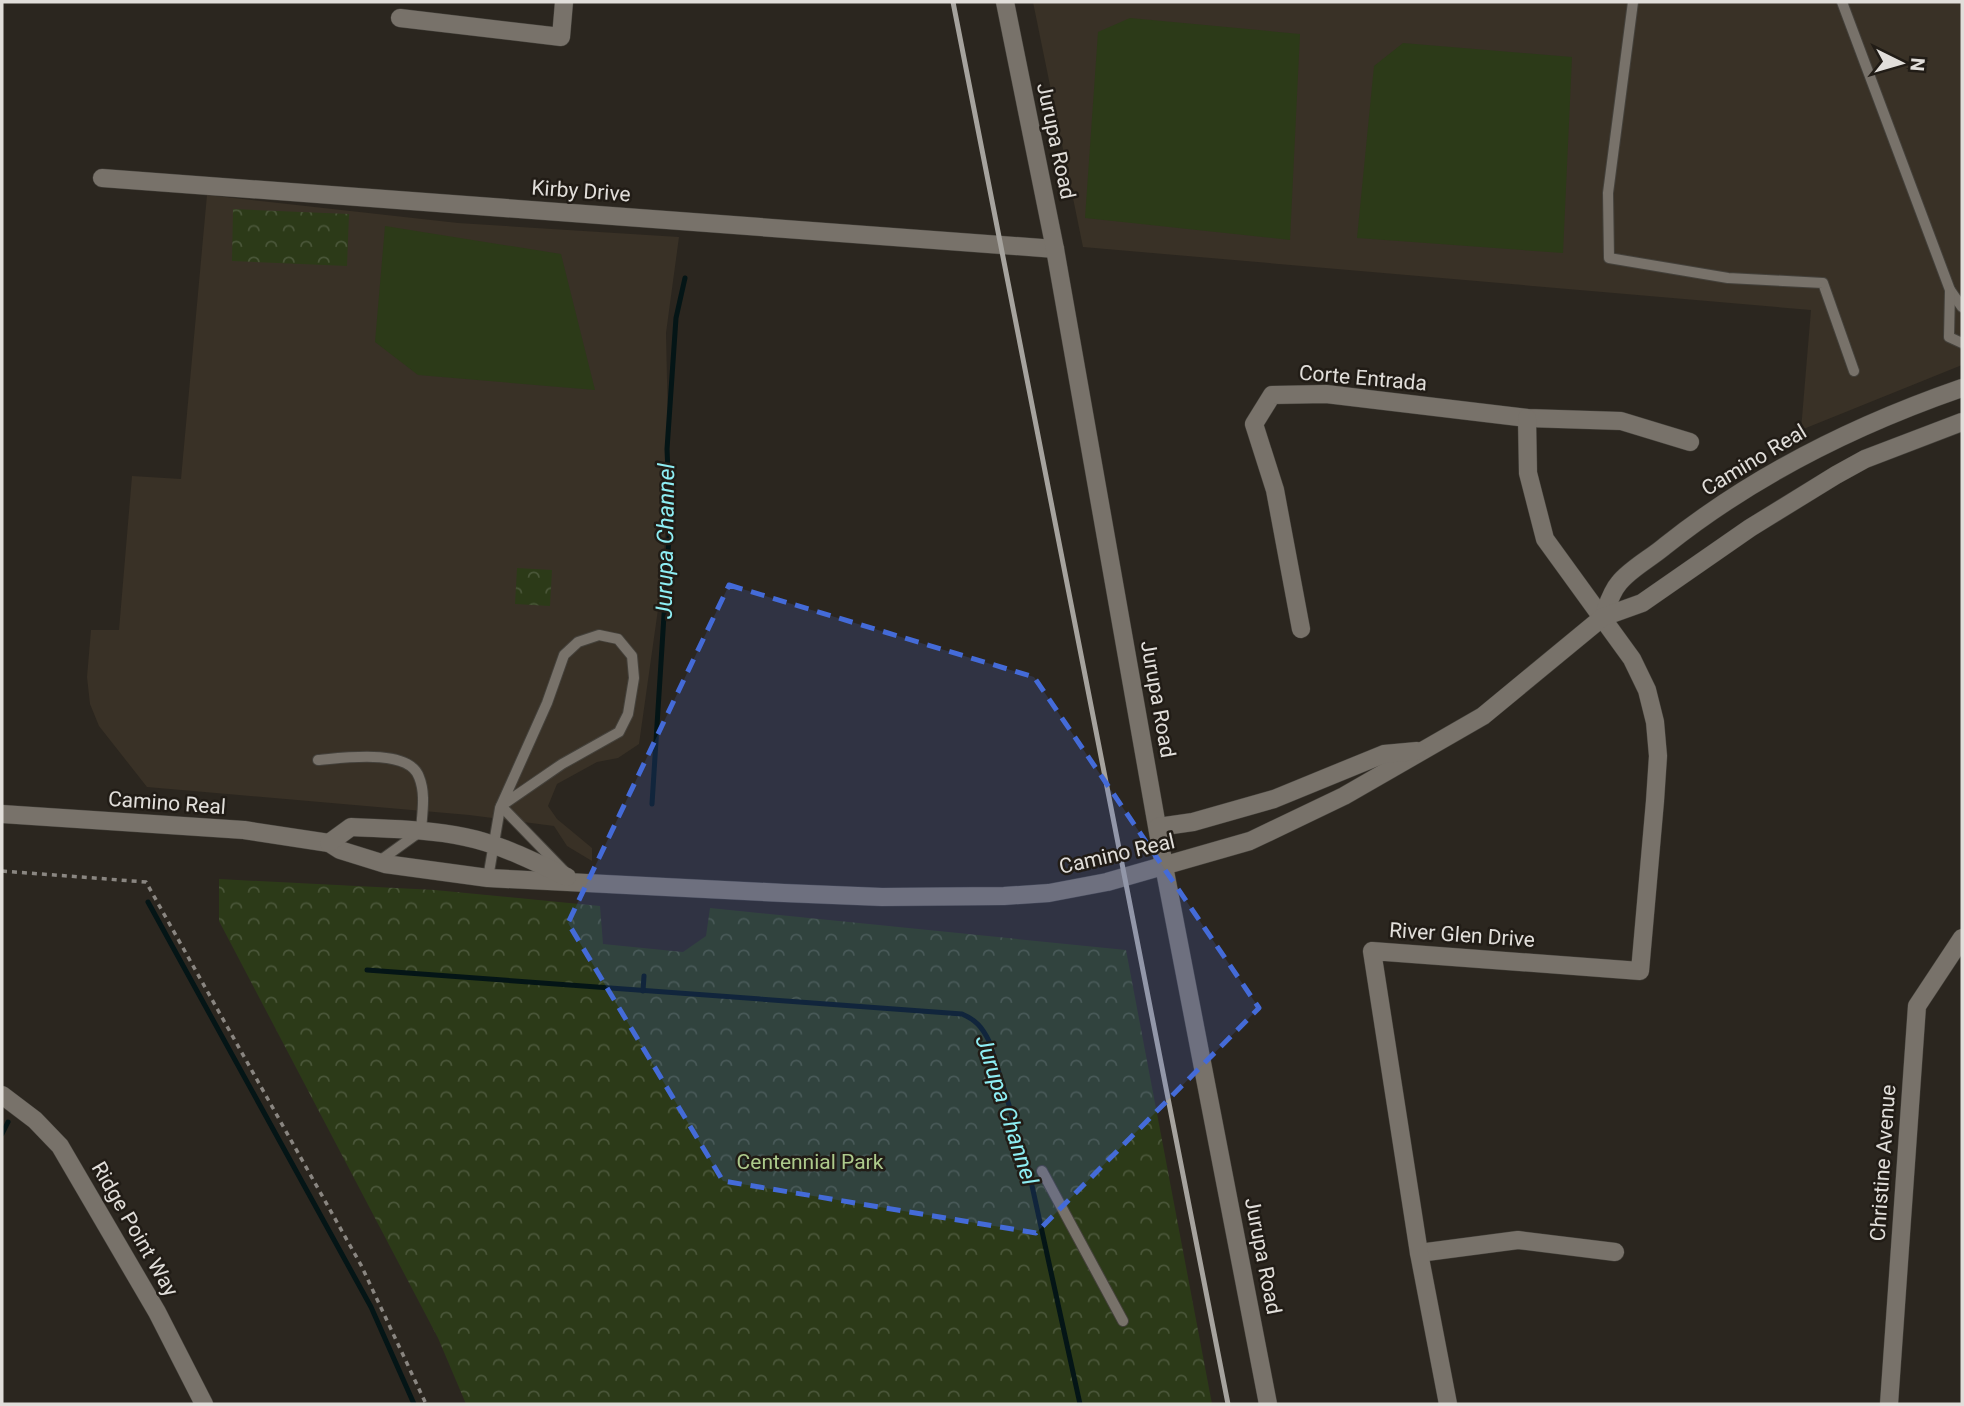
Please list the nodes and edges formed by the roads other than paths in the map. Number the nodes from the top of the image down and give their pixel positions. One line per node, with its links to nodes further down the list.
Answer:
1 (564, 2): 5 (street)
2 (1005, 2): 7 (street, Jurupa Road)
3 (1633, 2): 11 (lane)
4 (1842, 2): 8 (lane)
5 (400, 18)
6 (102, 178): 7 (street, Kirby Drive)
7 (1055, 248): 22 (street, Jurupa Road)
8 (1950, 290): 9 (lane); 10 (lane)
9 (1962, 307)
10 (1962, 344)
11 (1854, 371)
12 (1962, 388): 16 (street, Camino Real)
13 (1527, 418): 15 (street, Corte Entrada); 16 (street); 17 (street, Corte Entrada)
14 (1962, 422): 16 (street, Camino Real)
15 (1690, 442)
16 (1602, 617): 18 (street, Camino Real); 34 (street, River Glen Drive)
17 (1301, 629)
18 (1424, 751): 22 (street); 27 (street, Camino Real)
19 (318, 760): 23 (lane)
20 (501, 806): 20 (lane); 25 (lane); 29 (lane)
21 (2, 814): 24 (street, Camino Real)
22 (1158, 827): 27 (street, Jurupa Road)
23 (421, 831): 24 (street, Camino Real); 25 (street, Camino Real); 26 (lane)
24 (329, 843): 26 (street, Camino Real)
25 (493, 846): 28 (lane); 29 (street, Camino Real)
26 (378, 862): 28 (street, Camino Real)
27 (1164, 866): 29 (street, Camino Real); 37 (street, Jurupa Road)
28 (488, 878): 29 (street, Camino Real)
29 (573, 880)
30 (1962, 938): 39 (street, Christine Avenue)
31 (2, 1095): 36 (street, Ridge Point Way)
32 (1042, 1171): 35 (lane)
33 (1615, 1252): 34 (street)
34 (1419, 1253): 38 (street, River Glen Drive)
35 (1124, 1321)
36 (204, 1404)
37 (1268, 1404)
38 (1448, 1404)
39 (1889, 1404)

